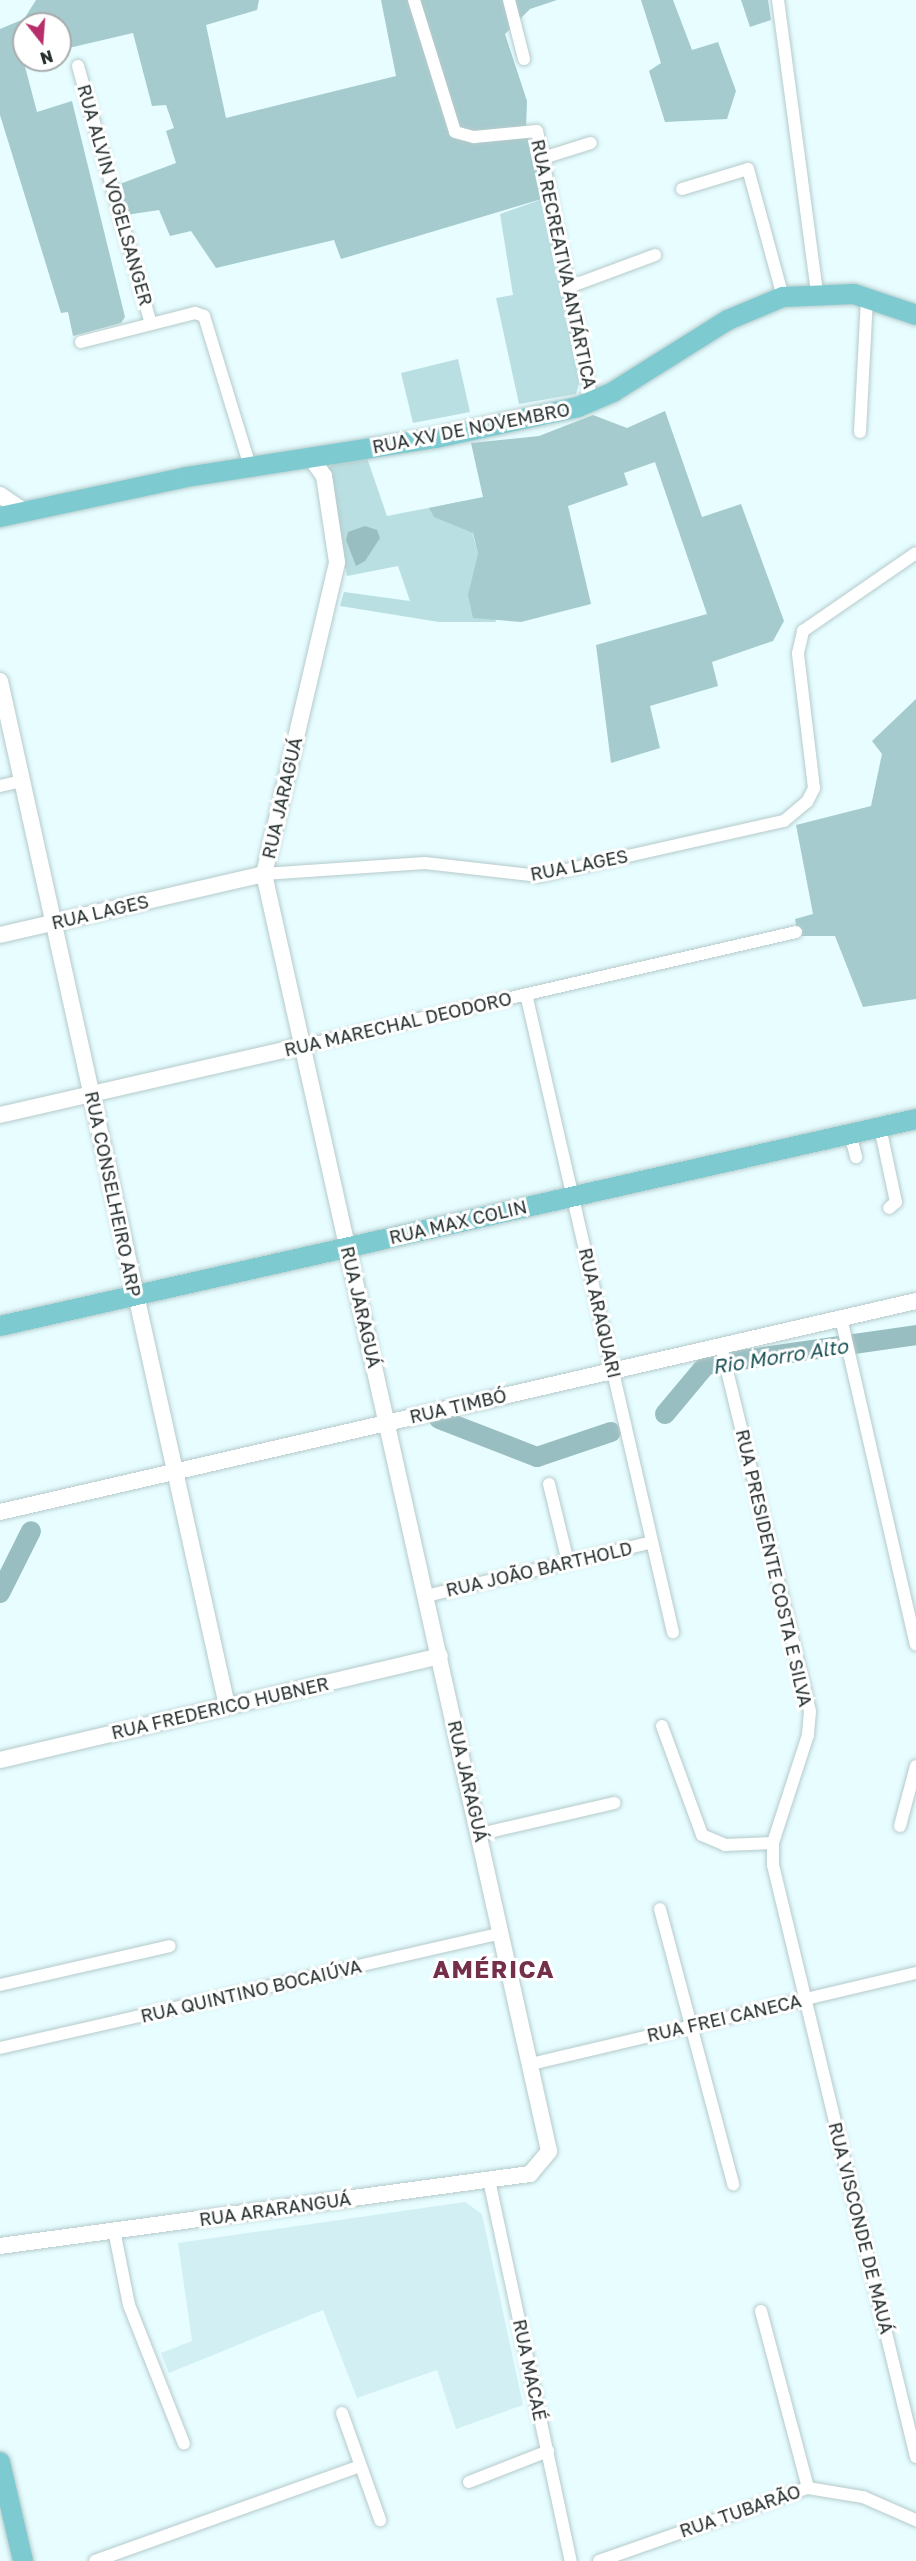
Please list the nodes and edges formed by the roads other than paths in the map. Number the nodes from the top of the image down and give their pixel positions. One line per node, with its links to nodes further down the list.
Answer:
1 (414, 0): 7 (street, RUA RECREATIVA ANTÁRTICA)
2 (509, 0): 4 (street)
3 (778, 0): 11 (street)
4 (524, 59)
5 (78, 66): 15 (street, RUA ALVIN VOGELSANGER)
6 (591, 143): 7 (street)
7 (543, 158): 10 (street, RUA RECREATIVA ANTÁRTICA)
8 (682, 189): 12 (street)
9 (656, 255): 10 (street)
10 (569, 287): 17 (street, RUA RECREATIVA ANTÁRTICA)
11 (817, 292): 12 (main road, RUA XV DE NOVEMBRO); 13 (main road, RUA XV DE NOVEMBRO)
12 (783, 297): 17 (main road, RUA XV DE NOVEMBRO)
13 (867, 298): 14 (main road, RUA XV DE NOVEMBRO); 18 (street)
14 (916, 315)
15 (151, 324): 16 (street); 20 (street)
16 (81, 342)
17 (592, 402): 19 (main road, RUA XV DE NOVEMBRO)
18 (860, 432)
19 (310, 457): 20 (main road, RUA XV DE NOVEMBRO); 28 (street, RUA JARAGUÁ)
20 (250, 466): 22 (main road, RUA XV DE NOVEMBRO)
21 (0, 495): 22 (street)
22 (27, 513): 23 (main road, RUA XV DE NOVEMBRO)
23 (0, 517)
24 (916, 553): 28 (street, RUA LAGES)
25 (0, 685): 26 (street, RUA CONSELHEIRO ARP)
26 (22, 781): 27 (street); 29 (street, RUA CONSELHEIRO ARP)
27 (0, 786)
28 (264, 874): 29 (street, RUA LAGES); 33 (street, RUA JARAGUÁ)
29 (53, 922): 31 (street, RUA LAGES); 34 (street, RUA CONSELHEIRO ARP)
30 (796, 932): 32 (street, RUA MARECHAL DEODORO)
31 (0, 935)
32 (526, 994): 33 (street, RUA MARECHAL DEODORO); 40 (street, RUA ARAQUARI)
33 (303, 1046): 34 (street, RUA MARECHAL DEODORO); 42 (street, RUA JARAGUÁ)
34 (91, 1094): 35 (street, RUA MARECHAL DEODORO); 43 (street, RUA CONSELHEIRO ARP)
35 (0, 1115)
36 (916, 1119): 37 (main road, RUA MAX COLIN)
37 (880, 1127): 38 (main road, RUA MAX COLIN); 41 (street)
38 (850, 1134): 39 (street); 40 (main road, RUA MAX COLIN)
39 (856, 1157)
40 (573, 1196): 42 (main road, RUA MAX COLIN); 48 (street, RUA ARAQUARI)
41 (890, 1208)
42 (348, 1247): 43 (main road, RUA MAX COLIN); 49 (street, RUA JARAGUÁ)
43 (136, 1296): 46 (main road, RUA MAX COLIN); 50 (street, RUA CONSELHEIRO ARP)
44 (916, 1301): 45 (street, RUA TIMBÓ)
45 (843, 1325): 47 (street, RUA TIMBÓ); 57 (street)
46 (0, 1326)
47 (722, 1350): 48 (street, RUA TIMBÓ); 66 (street, RUA PRESIDENTE COSTA E SILVA)
48 (613, 1371): 49 (street, RUA TIMBÓ); 53 (street, RUA ARAQUARI)
49 (387, 1423): 50 (street, RUA TIMBÓ); 55 (street, RUA JARAGUÁ)
50 (174, 1472): 52 (street, RUA TIMBÓ); 59 (street, RUA CONSELHEIRO ARP)
51 (549, 1484): 54 (street)
52 (0, 1512)
53 (652, 1542): 54 (street, RUA JOÃO BARTHOLD); 56 (street, RUA ARAQUARI)
54 (568, 1562): 55 (street, RUA JOÃO BARTHOLD)
55 (426, 1596): 58 (street, RUA JARAGUÁ)
56 (673, 1632)
57 (916, 1646)
58 (440, 1656): 59 (street, RUA FREDERICO HUBNER); 65 (street, RUA JARAGUÁ)
59 (226, 1706): 61 (street, RUA FREDERICO HUBNER)
60 (662, 1726): 66 (street)
61 (1, 1760)
62 (916, 1766): 64 (street)
63 (614, 1803): 65 (street)
64 (900, 1826)
65 (480, 1834): 68 (street, RUA JARAGUÁ)
66 (773, 1843): 72 (street, RUA PRESIDENTE COSTA E SILVA)
67 (660, 1909): 73 (street)
68 (502, 1933): 74 (street, RUA QUINTINO BOCAIÚVA); 75 (street, RUA JARAGUÁ)
69 (170, 1946): 71 (street)
70 (916, 1973): 72 (street, RUA FREI CANECA)
71 (0, 1984)
72 (805, 1999): 73 (street, RUA FREI CANECA); 85 (street, RUA VISCONDE DE MAUÁ)
73 (691, 2026): 75 (street, RUA FREI CANECA); 78 (street)
74 (0, 2048)
75 (531, 2064): 76 (street, RUA JARAGUÁ)
76 (546, 2162): 77 (street, RUA ARARANGUÁ)
77 (489, 2180): 79 (street, RUA ARARANGUÁ); 84 (street, RUA MACAÉ)
78 (734, 2184)
79 (114, 2230): 80 (street, RUA ARARANGUÁ); 83 (street)
80 (0, 2246)
81 (761, 2311): 89 (street)
82 (342, 2413): 87 (street)
83 (184, 2444)
84 (548, 2451): 88 (street); 94 (street, RUA MACAÉ)
85 (916, 2457)
86 (0, 2462): 92 (main road)
87 (361, 2466): 90 (street); 93 (street)
88 (470, 2482)
89 (808, 2488): 91 (street, RUA TUBARÃO); 95 (street, RUA TUBARÃO)
90 (380, 2520)
91 (916, 2520)
92 (23, 2561)
93 (95, 2561)
94 (571, 2561)
95 (600, 2561)

